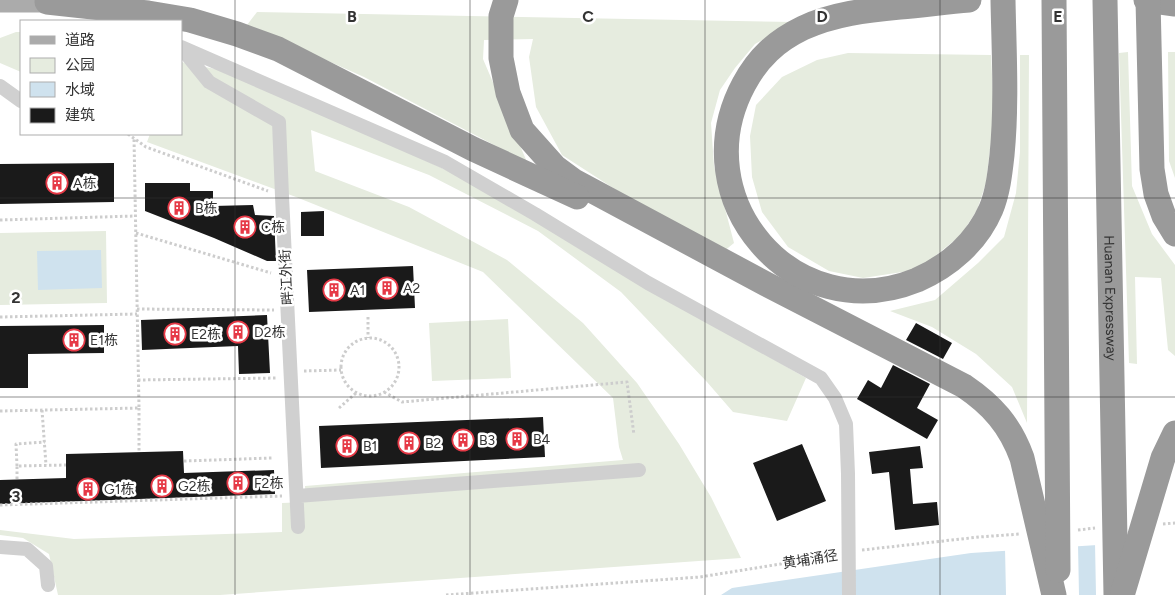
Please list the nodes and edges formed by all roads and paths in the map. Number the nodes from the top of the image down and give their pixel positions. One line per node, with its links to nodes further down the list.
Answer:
1 (506, 0): 23 (highway)
2 (969, 0): 3 (highway)
3 (1003, 0)
4 (1054, 0): 54 (highway)
5 (1105, 0): 67 (highway, Huanan Expressway)
6 (1147, 0): 9 (highway); 21 (highway)
7 (55, 1): 8 (main road); 10 (highway)
8 (0, 2)
9 (1175, 4)
10 (151, 18): 23 (highway)
11 (182, 47): 64 (street)
12 (182, 48): 17 (street, 畔江外街)
13 (0, 86): 14 (street)
14 (20, 100)
15 (130, 135): 16 (path)
16 (134, 138): 17 (path); 18 (path)
17 (282, 196): 51 (street, 畔江外街)
18 (135, 216): 19 (path); 20 (path)
19 (0, 220)
20 (136, 233): 22 (path); 24 (path)
21 (1175, 234)
22 (279, 276)
23 (766, 284): 54 (highway)
24 (137, 309): 25 (path); 26 (path)
25 (280, 310)
26 (137, 314): 27 (path); 33 (path)
27 (0, 317)
28 (368, 317): 29 (path)
29 (368, 338): 30 (path); 34 (path)
30 (341, 370): 31 (path); 35 (path)
31 (302, 371)
32 (280, 378): 33 (path)
33 (138, 380): 36 (path)
34 (384, 392): 35 (path); 41 (path)
35 (356, 393): 37 (path)
36 (139, 408): 38 (path); 43 (path)
37 (339, 408)
38 (42, 410): 39 (path); 42 (path)
39 (0, 411)
40 (1175, 433): 53 (highway)
41 (634, 435)
42 (45, 442): 46 (path); 48 (path)
43 (139, 452)
44 (272, 458): 45 (path)
45 (184, 461)
46 (46, 465): 47 (path); 50 (path)
47 (66, 465)
48 (17, 466)
49 (639, 470): 51 (street)
50 (17, 479)
51 (297, 496): 52 (path); 56 (street, 畔江外街)
52 (0, 505)
53 (1152, 516): 55 (path); 68 (highway)
54 (1040, 517): 60 (path, 黄埔涌径); 65 (highway); 66 (highway)
55 (1175, 523)
56 (298, 527)
57 (1097, 528): 58 (path)
58 (1077, 530)
59 (0, 548): 62 (street)
60 (857, 551)
61 (838, 554): 63 (path, 黄埔涌径)
62 (48, 585)
63 (446, 595)
64 (849, 595)
65 (1054, 595)
66 (1059, 595)
67 (1116, 595)
68 (1122, 595)

